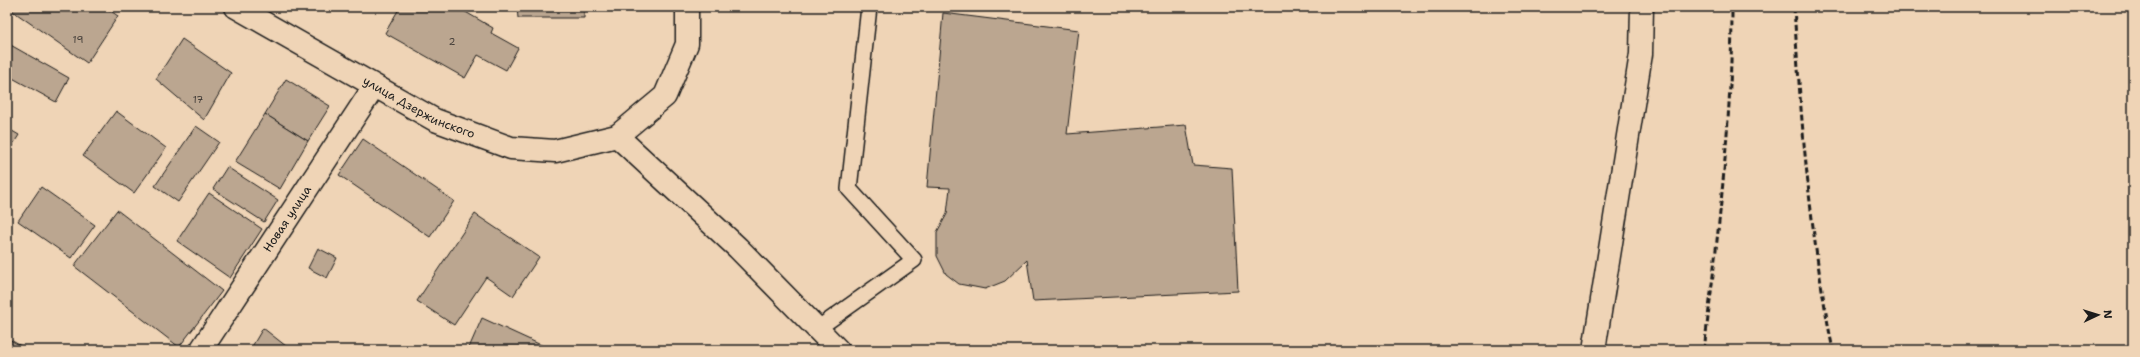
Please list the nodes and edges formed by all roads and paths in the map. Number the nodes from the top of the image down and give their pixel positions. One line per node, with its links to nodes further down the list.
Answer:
1 (236, 7): 5 (street, улица Дзержинского)
2 (687, 7): 6 (street)
3 (869, 7): 7 (lane)
4 (1642, 7): 10 (street)
5 (374, 87): 6 (street, улица Дзержинского); 8 (street, Новая улица)
6 (617, 136): 7 (street)
7 (817, 329): 9 (street)
8 (201, 350)
9 (838, 350)
10 (1594, 350)

